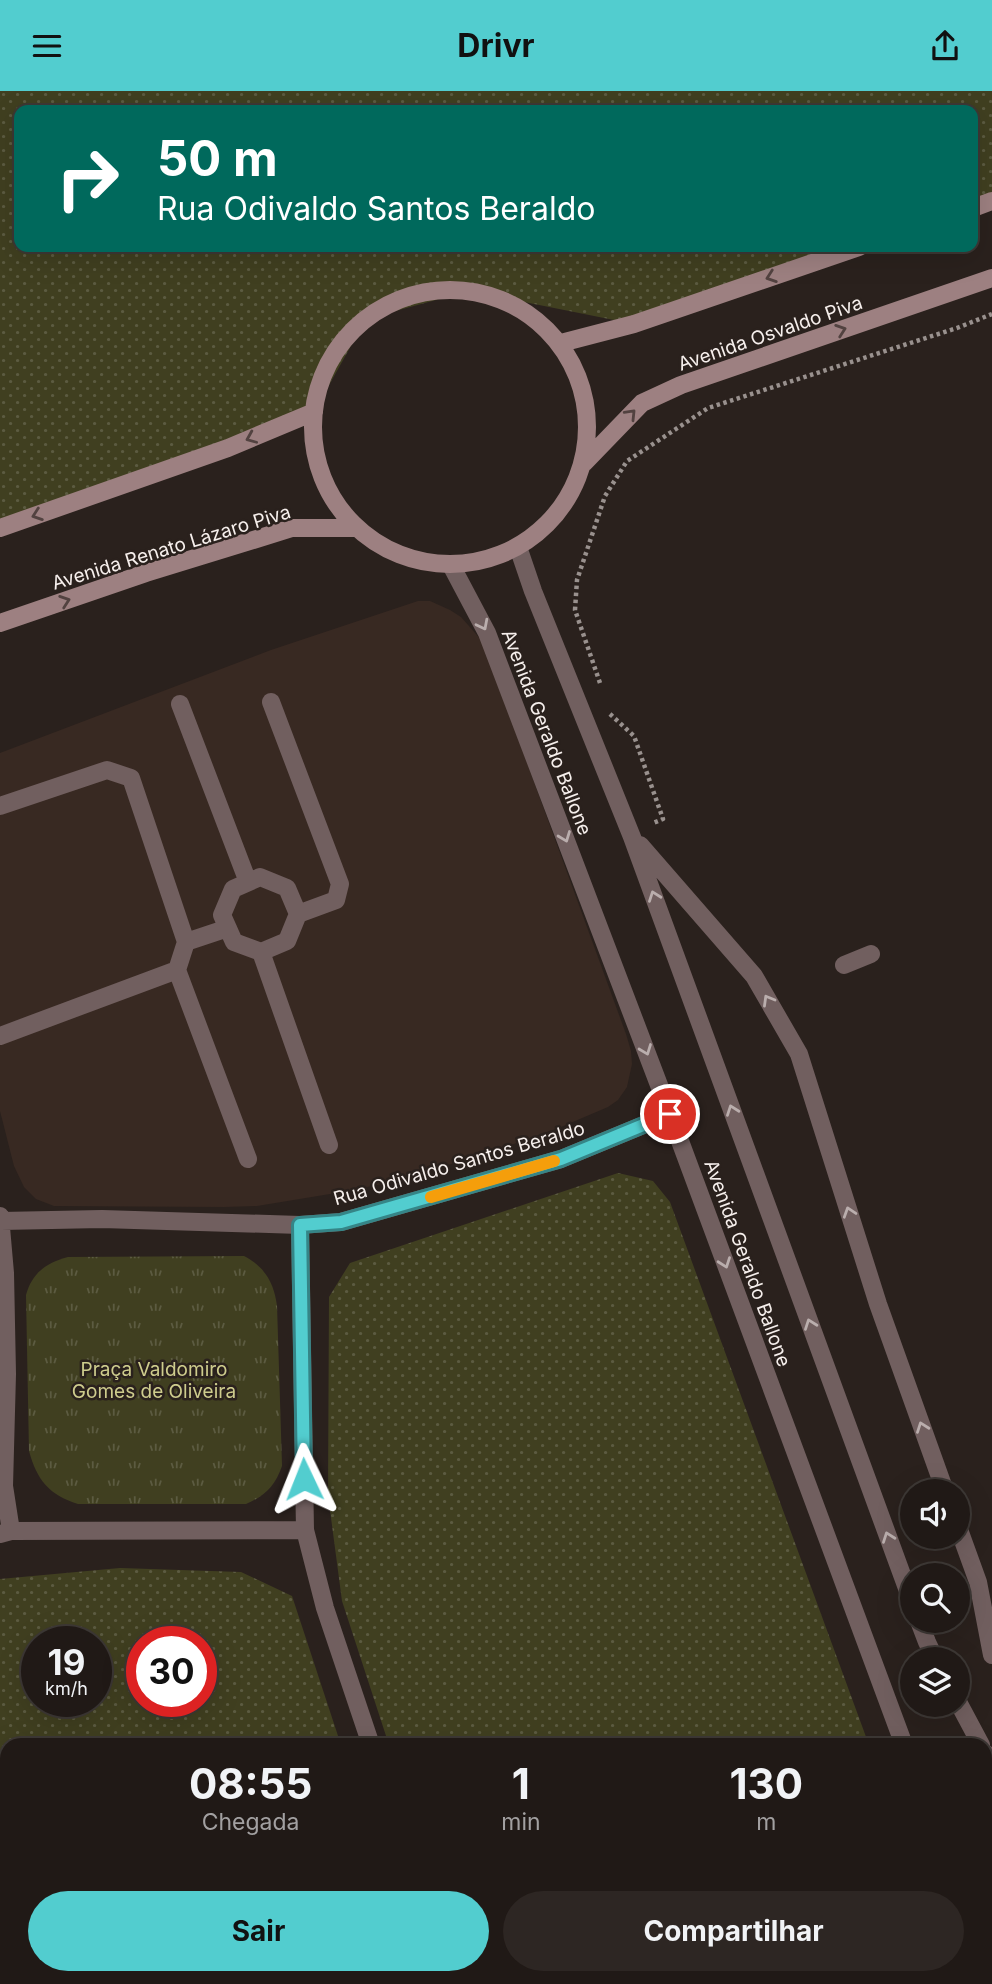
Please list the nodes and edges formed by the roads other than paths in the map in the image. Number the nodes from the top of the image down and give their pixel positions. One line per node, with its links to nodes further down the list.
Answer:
1 (844, 252): 3 (main road, one-way to 3)
2 (992, 278): 5 (main road, Avenida Osvaldo Piva, one-way to 2)
3 (561, 344): 4 (main road); 5 (main road)
4 (314, 412): 6 (main road, one-way to 6); 7 (main road)
5 (584, 463): 8 (main road)
6 (0, 528)
7 (356, 528): 9 (main road); 10 (main road, Avenida Renato Lázaro Piva, one-way to 7)
8 (519, 547): 9 (main road); 14 (street, Avenida Geraldo Ballone)
9 (451, 565): 24 (street, Avenida Geraldo Ballone, one-way to 24)
10 (0, 623)
11 (271, 702): 16 (street)
12 (180, 704): 15 (street)
13 (0, 806): 18 (street)
14 (632, 835): 30 (street, one-way to 14); 34 (street, Avenida Geraldo Ballone, one-way to 14)
15 (248, 882): 16 (street); 17 (street)
16 (298, 914): 19 (street)
17 (228, 928): 18 (street); 19 (street)
18 (186, 942): 22 (street)
19 (261, 952): 25 (street)
20 (871, 954): 21 (street)
21 (844, 965)
22 (177, 970): 23 (street); 26 (street)
23 (0, 1036)
24 (670, 1114): 28 (street, Rua Odivaldo Santos Beraldo); 38 (street, Avenida Geraldo Ballone, one-way to 38)
25 (329, 1145)
26 (248, 1159)
27 (0, 1220): 28 (street, Rua Odivaldo Santos Beraldo); 29 (street)
28 (300, 1225): 31 (street)
29 (2, 1274): 32 (street)
30 (942, 1479)
31 (305, 1530): 32 (street); 37 (street)
32 (6, 1533)
33 (966, 1549): 35 (street)
34 (900, 1569)
35 (992, 1655)
36 (966, 1717): 39 (street)
37 (369, 1738)
38 (901, 1738)
39 (977, 1738)

